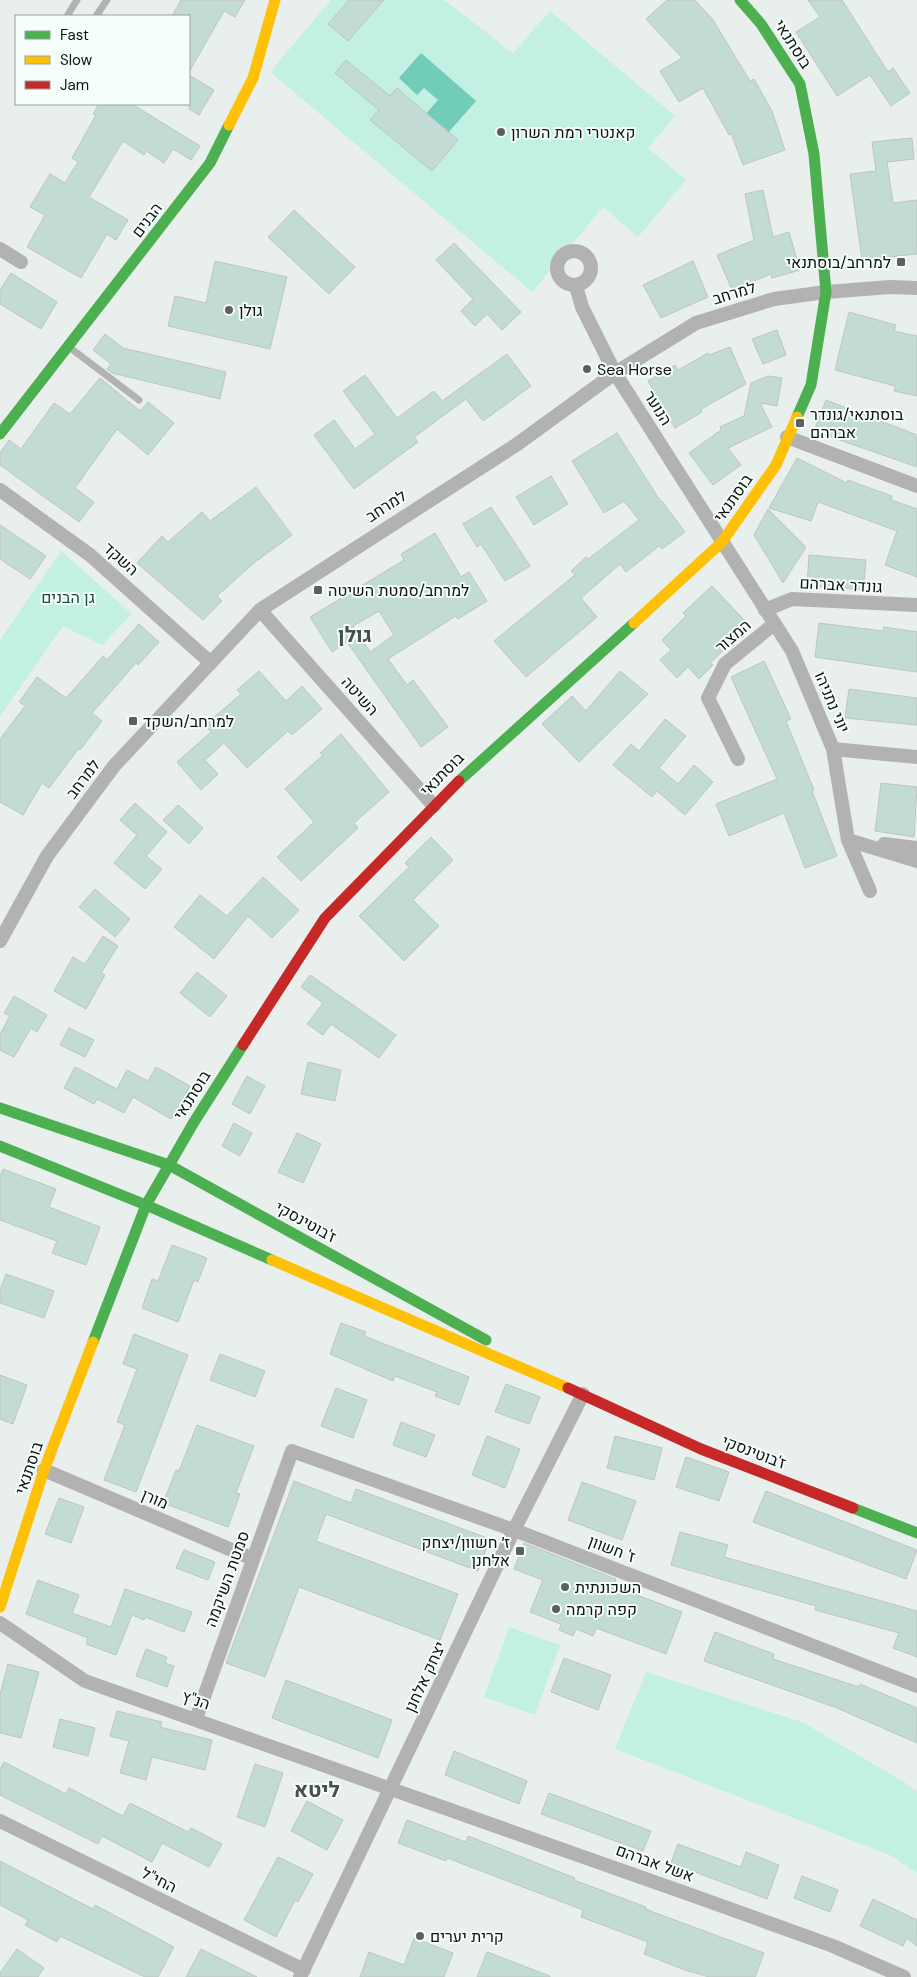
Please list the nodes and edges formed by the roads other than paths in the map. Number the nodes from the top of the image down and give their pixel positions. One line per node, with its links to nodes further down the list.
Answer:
1 (77, 0): 5 (lane)
2 (107, 0): 6 (lane)
3 (275, 0): 12 (street, הבנים)
4 (740, 0): 11 (street, בוסתנאי)
5 (68, 15)
6 (97, 15)
7 (0, 249): 8 (street)
8 (21, 262)
9 (576, 286): 13 (street, הנוער)
10 (917, 288): 11 (street, למרחב)
11 (826, 292): 13 (street, למרחב); 16 (street, בוסתנאי)
12 (69, 347): 14 (lane); 15 (street, הבנים)
13 (615, 373): 19 (street, הנוער); 21 (street, למרחב)
14 (139, 400)
15 (0, 434)
16 (787, 437): 17 (street); 19 (street, בוסתנאי)
17 (917, 486)
18 (0, 490): 24 (street, השקד)
19 (722, 542): 22 (street, יוני נתניהו); 28 (street, בוסתנאי)
20 (917, 605): 22 (street, גונדר אברהם)
21 (260, 610): 24 (street, למרחב); 28 (street, השיטה)
22 (765, 610): 23 (street, יוני נתניהו)
23 (774, 624): 25 (street, יוני נתניהו); 27 (street, המצור)
24 (211, 663): 33 (street, למרחב)
25 (833, 749): 26 (street); 29 (street, יוני נתניהו)
26 (917, 757)
27 (738, 759)
28 (434, 806): 36 (street, בוסתנאי)
29 (848, 840): 30 (street); 31 (street); 32 (street, יוני נתניהו)
30 (917, 848)
31 (917, 861)
32 (870, 891)
33 (0, 941)
34 (0, 1108): 36 (street, ז'בוטינסקי)
35 (0, 1146): 37 (street, ז'בוטינסקי)
36 (168, 1165): 37 (street, בוסתנאי); 38 (street, ז'בוטינסקי)
37 (146, 1205): 38 (street, ז'בוטינסקי); 40 (street, בוסתנאי)
38 (583, 1394): 41 (street, יצחק אלחנן); 42 (street, ז'בוטינסקי)
39 (292, 1451): 41 (street, ז' חשוון); 43 (street, סמטת השיקמה)
40 (44, 1470): 43 (street, מורן); 44 (street, בוסתנאי)
41 (514, 1530): 46 (street, ז' חשוון); 48 (street, יצחק אלחנן)
42 (917, 1533)
43 (253, 1559): 47 (street, סמטת השיקמה)
44 (0, 1607)
45 (0, 1623): 47 (street, הנ"ץ)
46 (917, 1686)
47 (196, 1719): 48 (street, הנ"ץ)
48 (392, 1788): 50 (street, יצחק אלחנן); 51 (street, אשל אברהם)
49 (0, 1821): 50 (street, החי"ל)
50 (302, 1973)
51 (904, 1977)

